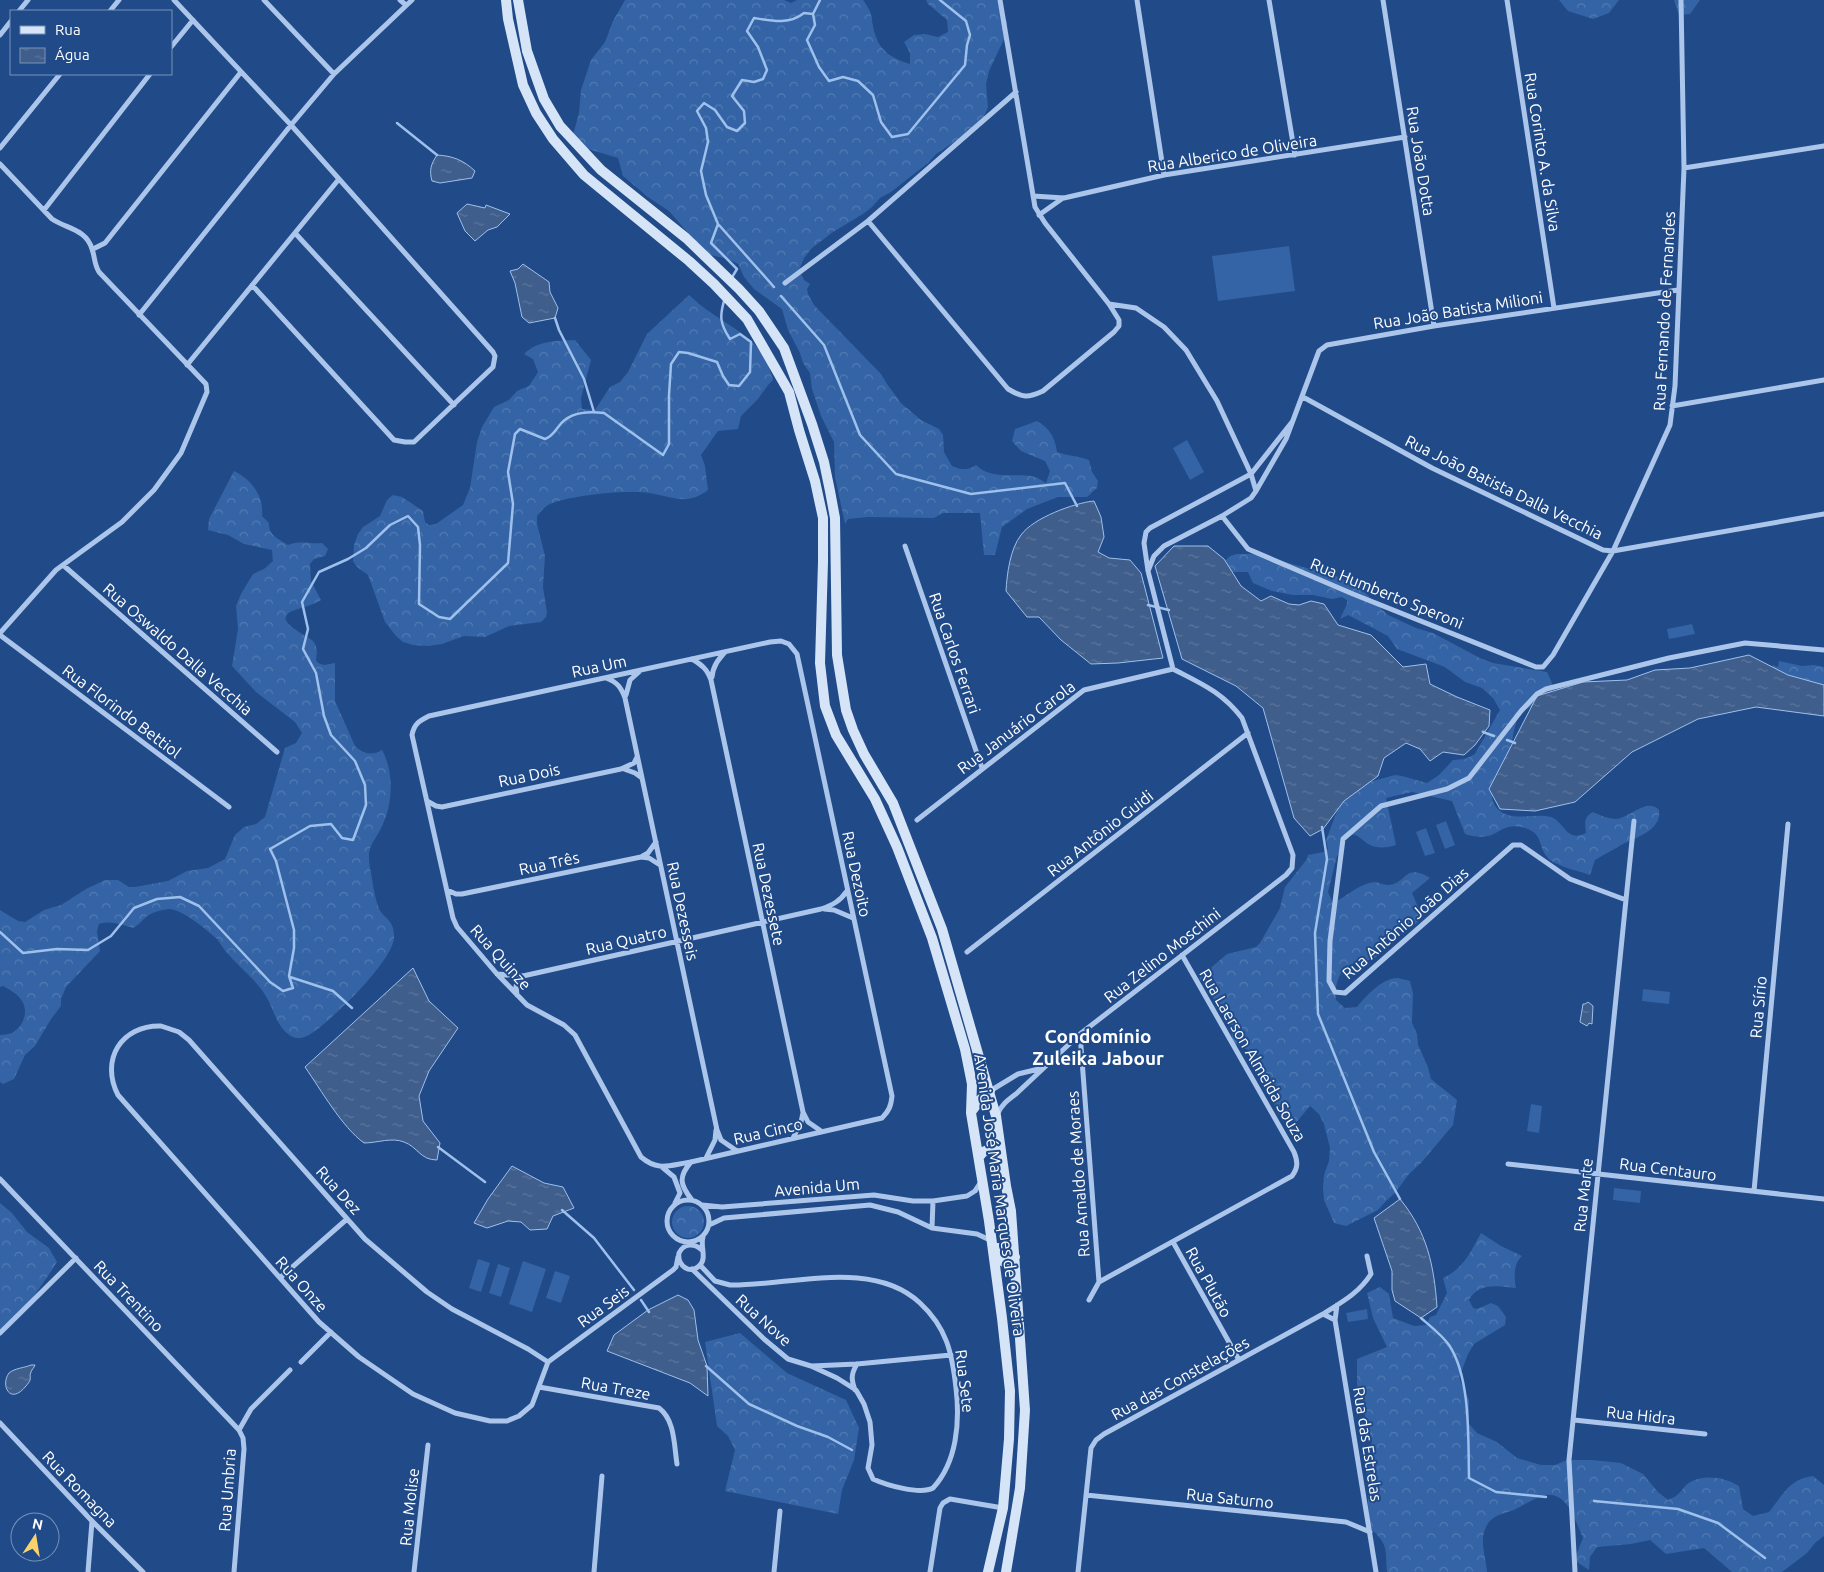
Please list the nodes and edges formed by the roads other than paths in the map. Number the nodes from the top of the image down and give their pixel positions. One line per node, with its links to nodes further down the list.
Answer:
1 (28, 0): 18 (street)
2 (119, 0): 19 (street)
3 (174, 0): 16 (street)
4 (184, 0): 16 (street)
5 (264, 0): 25 (street)
6 (400, 0): 17 (street)
7 (412, 0): 17 (street)
8 (506, 0): 114 (main road, Avenida José Maria Marques de Oliveira)
9 (518, 0): 111 (main road, Avenida José Maria Marques de Oliveira)
10 (1000, 0): 28 (street)
11 (1137, 0): 36 (street)
12 (1269, 0): 33 (street)
13 (1383, 0): 30 (street, Rua João Dotta)
14 (1508, 0): 49 (street, Rua Corinto A. da Silva)
15 (1681, 0): 35 (street, Rua Fernando de Fernandes)
16 (178, 5): 20 (street)
17 (406, 5): 25 (street)
18 (20, 10)
19 (111, 10)
20 (193, 20): 23 (street); 24 (street)
21 (10, 22): 22 (street)
22 (0, 35)
23 (172, 46)
24 (241, 72): 29 (street); 44 (street)
25 (334, 74): 29 (street)
26 (59, 75): 32 (street)
27 (149, 75): 40 (street)
28 (1016, 92): 38 (street); 42 (street)
29 (290, 125): 37 (street); 50 (street)
30 (1404, 137): 33 (street, Rua Alberico de Oliveira); 51 (street, Rua João Dotta)
31 (1824, 146): 35 (street)
32 (0, 148)
33 (1294, 155): 36 (street, Rua Alberico de Oliveira)
34 (0, 164): 40 (street)
35 (1684, 168): 47 (street, Rua Fernando de Fernandes)
36 (1164, 175): 39 (street, Rua Alberico de Oliveira)
37 (339, 179): 43 (street); 55 (street)
38 (1033, 196): 39 (street, Rua Alberico de Oliveira); 41 (street)
39 (1064, 198): 41 (street, Rua Alberico de Oliveira)
40 (44, 210): 44 (street)
41 (1039, 215): 48 (street)
42 (868, 221): 45 (street); 48 (street)
43 (295, 233): 46 (street); 55 (street)
44 (93, 249): 50 (street)
45 (785, 283)
46 (252, 285): 52 (street); 55 (street)
47 (1678, 290): 49 (street, Rua João Batista Milioni); 56 (street, Rua Fernando de Fernandes)
48 (1108, 304): 58 (street)
49 (1554, 308): 51 (street, Rua João Batista Milioni)
50 (139, 315): 52 (street)
51 (1434, 326): 54 (street, Rua João Batista Milioni)
52 (187, 365): 64 (street)
53 (1824, 380): 56 (street)
54 (1303, 397): 57 (street, Rua João Batista Milioni); 63 (street, Rua João Batista Dalla Vecchia)
55 (454, 405)
56 (1672, 406): 63 (street, Rua Fernando de Fernandes)
57 (1293, 422): 58 (street, Rua João Batista Milioni); 59 (street, Rua João Batista Milioni)
58 (1251, 474): 59 (street); 65 (street)
59 (1256, 491): 61 (street)
60 (1824, 514): 63 (street, Rua João Batista Dalla Vecchia)
61 (1222, 516): 65 (street); 70 (street, Rua Humberto Speroni)
62 (905, 546): 81 (street, Rua Carlos Ferrari)
63 (1613, 551): 70 (street, Rua Fernando de Fernandes)
64 (63, 565): 66 (street); 79 (street, Rua Oswaldo Dalla Vecchia)
65 (1148, 571): 72 (street)
66 (0, 634): 85 (street, Rua Florindo Bettiol)
67 (789, 644): 69 (street, Rua Um); 95 (street, Rua Dezoito)
68 (1824, 650): 97 (street, Rua Antônio João Dias)
69 (725, 652): 71 (street, Rua Um); 75 (street)
70 (1553, 655)
71 (691, 659): 73 (street, Rua Um); 75 (street, Rua Dezessete)
72 (1173, 669): 78 (street); 81 (street, Rua Januário Carola)
73 (640, 670): 74 (street, Rua Um); 76 (street)
74 (606, 678): 76 (street, Rua Dezesseis); 77 (street, Rua Um)
75 (711, 680): 101 (street, Rua Dezessete)
76 (625, 698): 80 (street, Rua Dezesseis)
77 (416, 724): 84 (street, Rua Quinze)
78 (1248, 733): 103 (street, Rua Antônio Guidi); 104 (street, Rua Zelino Moschini)
79 (277, 752)
80 (637, 756): 82 (street, Rua Dois); 83 (street, Rua Dezesseis)
81 (982, 768): 87 (street, Rua Januário Carola)
82 (621, 769): 83 (street); 86 (street, Rua Dois)
83 (642, 778): 91 (street, Rua Dezesseis)
84 (427, 801): 86 (street); 88 (street, Rua Quinze)
85 (229, 807)
86 (442, 807): 88 (street)
87 (917, 820)
88 (432, 821): 94 (street, Rua Quinze)
89 (1634, 821): 97 (street, Rua Marte)
90 (1788, 824): 130 (street, Rua Sírio)
91 (656, 842): 92 (street); 93 (street, Rua Dezesseis)
92 (640, 857): 93 (street); 96 (street, Rua Três)
93 (660, 864): 102 (street, Rua Dezesseis)
94 (447, 889): 96 (street); 98 (street, Rua Quinze)
95 (847, 891): 99 (street, Rua Quatro); 100 (street, Rua Dezoito)
96 (462, 894): 98 (street)
97 (1626, 900): 126 (street, Rua Marte)
98 (451, 908): 105 (street, Rua Quinze)
99 (821, 909): 100 (street, Rua Quatro); 101 (street, Rua Quatro)
100 (853, 918): 113 (street, Rua Dezoito)
101 (763, 922): 102 (street, Rua Quatro); 112 (street, Rua Dezessete)
102 (677, 941): 106 (street, Rua Quatro); 116 (street, Rua Dezesseis)
103 (967, 952)
104 (1182, 955): 109 (street, Rua Zelino Moschini); 143 (street, Rua Laerson Almeida Souza)
105 (497, 974): 106 (street, Rua Quatro); 107 (street, Rua Quinze)
106 (523, 976): 107 (street)
107 (517, 995): 123 (street, Rua Quinze)
108 (131, 1033): 137 (street, Rua Dez); 152 (street, Rua Onze)
109 (1080, 1034): 110 (street, Rua Zelino Moschini); 153 (street, Rua Arnaldo de Moraes)
110 (1043, 1068): 111 (street, Rua Zelino Moschini); 115 (street, Rua Zelino Moschini)
111 (990, 1091): 114 (main road); 115 (main road, Avenida José Maria Marques de Oliveira)
112 (803, 1112): 117 (street); 118 (street)
113 (888, 1112): 117 (street, Rua Cinco)
114 (971, 1113): 120 (main road, Avenida José Maria Marques de Oliveira)
115 (996, 1116): 129 (main road, Avenida José Maria Marques de Oliveira)
116 (717, 1130): 119 (street); 121 (street)
117 (822, 1132): 118 (street, Rua Cinco)
118 (793, 1138): 119 (street, Rua Cinco)
119 (738, 1151): 121 (street, Rua Cinco)
120 (979, 1157): 128 (main road, Avenida José Maria Marques de Oliveira); 129 (main road)
121 (706, 1158): 122 (street, Rua Cinco)
122 (691, 1162): 125 (street, Rua Cinco); 133 (street)
123 (650, 1164): 125 (street, Rua Cinco)
124 (1508, 1164): 126 (street, Rua Centauro)
125 (662, 1167): 135 (street)
126 (1598, 1173): 130 (street, Rua Centauro); 169 (street, Rua Marte)
127 (0, 1179): 148 (street, Rua Trentino)
128 (982, 1179): 131 (main road, Avenida José Maria Marques de Oliveira); 134 (street, Avenida Um)
129 (1006, 1186): 147 (main road, Avenida José Maria Marques de Oliveira)
130 (1754, 1191): 132 (street, Rua Centauro)
131 (984, 1192): 142 (main road, Avenida José Maria Marques de Oliveira); 147 (main road)
132 (1824, 1199)
133 (692, 1200): 135 (street); 136 (street)
134 (933, 1201): 136 (street, Avenida Um); 139 (street)
135 (674, 1204): 141 (street)
136 (702, 1205): 138 (street)
137 (347, 1219): 152 (street); 163 (street, Rua Dez)
138 (709, 1225): 139 (street, Avenida Um); 140 (street)
139 (932, 1228): 142 (street, Avenida Um)
140 (703, 1237): 141 (street); 144 (street)
141 (674, 1238): 145 (street)
142 (992, 1241): 177 (main road, Avenida José Maria Marques de Oliveira)
143 (1173, 1242): 153 (street); 161 (street, Rua Plutão)
144 (702, 1250): 145 (street); 149 (street)
145 (678, 1255): 150 (street); 151 (street)
146 (1367, 1256): 155 (street, Rua das Constelações)
147 (1015, 1257): 191 (main road, Avenida José Maria Marques de Oliveira)
148 (76, 1258): 159 (street); 171 (street, Rua Trentino)
149 (700, 1265): 150 (street); 160 (street, Rua Sete)
150 (690, 1269): 151 (street); 165 (street, Rua Nove)
151 (673, 1270): 163 (street, Rua Seis)
152 (281, 1278): 158 (street, Rua Onze)
153 (1099, 1282): 154 (street)
154 (1089, 1300)
155 (1337, 1305): 156 (street, Rua das Constelações); 157 (street, Rua das Estrelas)
156 (1323, 1314): 157 (street); 161 (street, Rua das Constelações)
157 (1336, 1320): 180 (street, Rua das Estrelas)
158 (332, 1332): 162 (street); 167 (street, Rua Onze)
159 (0, 1333)
160 (951, 1354): 164 (street); 168 (street, Rua Sete)
161 (1238, 1360): 176 (street, Rua das Constelações)
162 (301, 1362)
163 (548, 1362): 167 (street, Rua Onze)
164 (857, 1364): 165 (street); 168 (street)
165 (811, 1366): 168 (street, Rua Nove)
166 (290, 1370): 171 (street, Rua Umbria)
167 (539, 1387): 174 (street, Rua Treze)
168 (856, 1390)
169 (1574, 1420): 172 (street, Rua Hidra); 194 (street, Rua Marte)
170 (0, 1422): 179 (street, Rua Romagna)
171 (239, 1430): 184 (street, Rua Umbria)
172 (1705, 1434)
173 (428, 1445): 185 (street, Rua Molise)
174 (678, 1464)
175 (602, 1476): 186 (street)
176 (1086, 1495): 180 (street, Rua Saturno); 192 (street, Rua das Constelações)
177 (1003, 1508): 181 (main road, Avenida José Maria Marques de Oliveira); 188 (street)
178 (780, 1511): 187 (street)
179 (92, 1521): 182 (street); 183 (street, Rua Romagna)
180 (1370, 1532): 193 (street, Rua das Estrelas)
181 (993, 1556): 189 (main road, Avenida José Maria Marques de Oliveira); 190 (main road)
182 (88, 1572)
183 (143, 1572)
184 (234, 1572)
185 (414, 1572)
186 (594, 1572)
187 (774, 1572)
188 (930, 1572)
189 (988, 1572)
190 (992, 1572)
191 (1006, 1572)
192 (1078, 1572)
193 (1376, 1572)
194 (1575, 1572)

